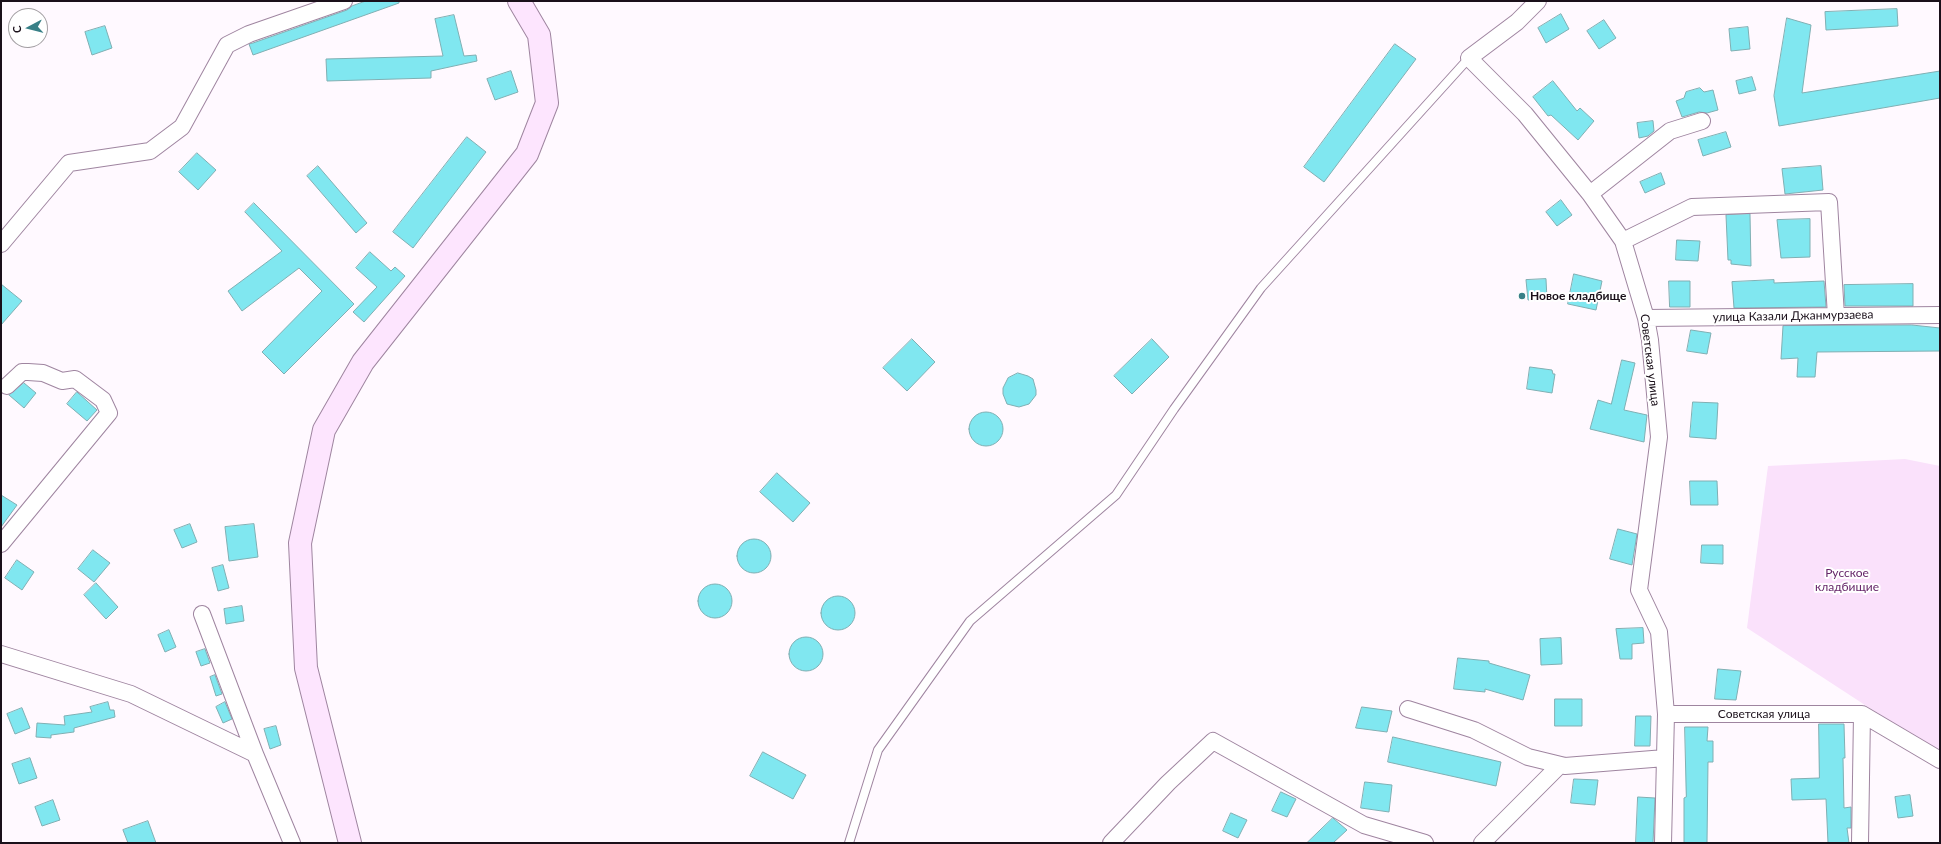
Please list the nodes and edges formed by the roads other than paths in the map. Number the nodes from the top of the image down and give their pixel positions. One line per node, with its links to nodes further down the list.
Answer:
1 (344, 1): 8 (street)
2 (518, 1): 24 (main road)
3 (1538, 1): 4 (street)
4 (1469, 58): 6 (street, Советская улица); 25 (lane)
5 (1702, 121): 6 (street)
6 (1590, 194): 7 (street, Советская улица)
7 (1622, 241): 10 (street); 11 (street, Советская улица)
8 (1, 244)
9 (1940, 315): 10 (street, улица Казали Джанмурзаева)
10 (1836, 316): 11 (street, улица Казали Джанмурзаева)
11 (1646, 318): 17 (street, Советская улица)
12 (7, 386): 13 (street)
13 (1, 544)
14 (202, 614): 19 (street)
15 (1, 654): 19 (street)
16 (1408, 709): 22 (street)
17 (1666, 714): 18 (street, Советская улица); 20 (street, Советская улица)
18 (1862, 714): 21 (street); 30 (street)
19 (255, 754): 23 (street)
20 (1665, 758): 22 (street); 29 (street, Советская улица)
21 (1940, 760)
22 (1560, 765): 28 (street)
23 (292, 843)
24 (350, 843)
25 (849, 843)
26 (1111, 843): 27 (street)
27 (1425, 843)
28 (1482, 843)
29 (1663, 843)
30 (1860, 843)

